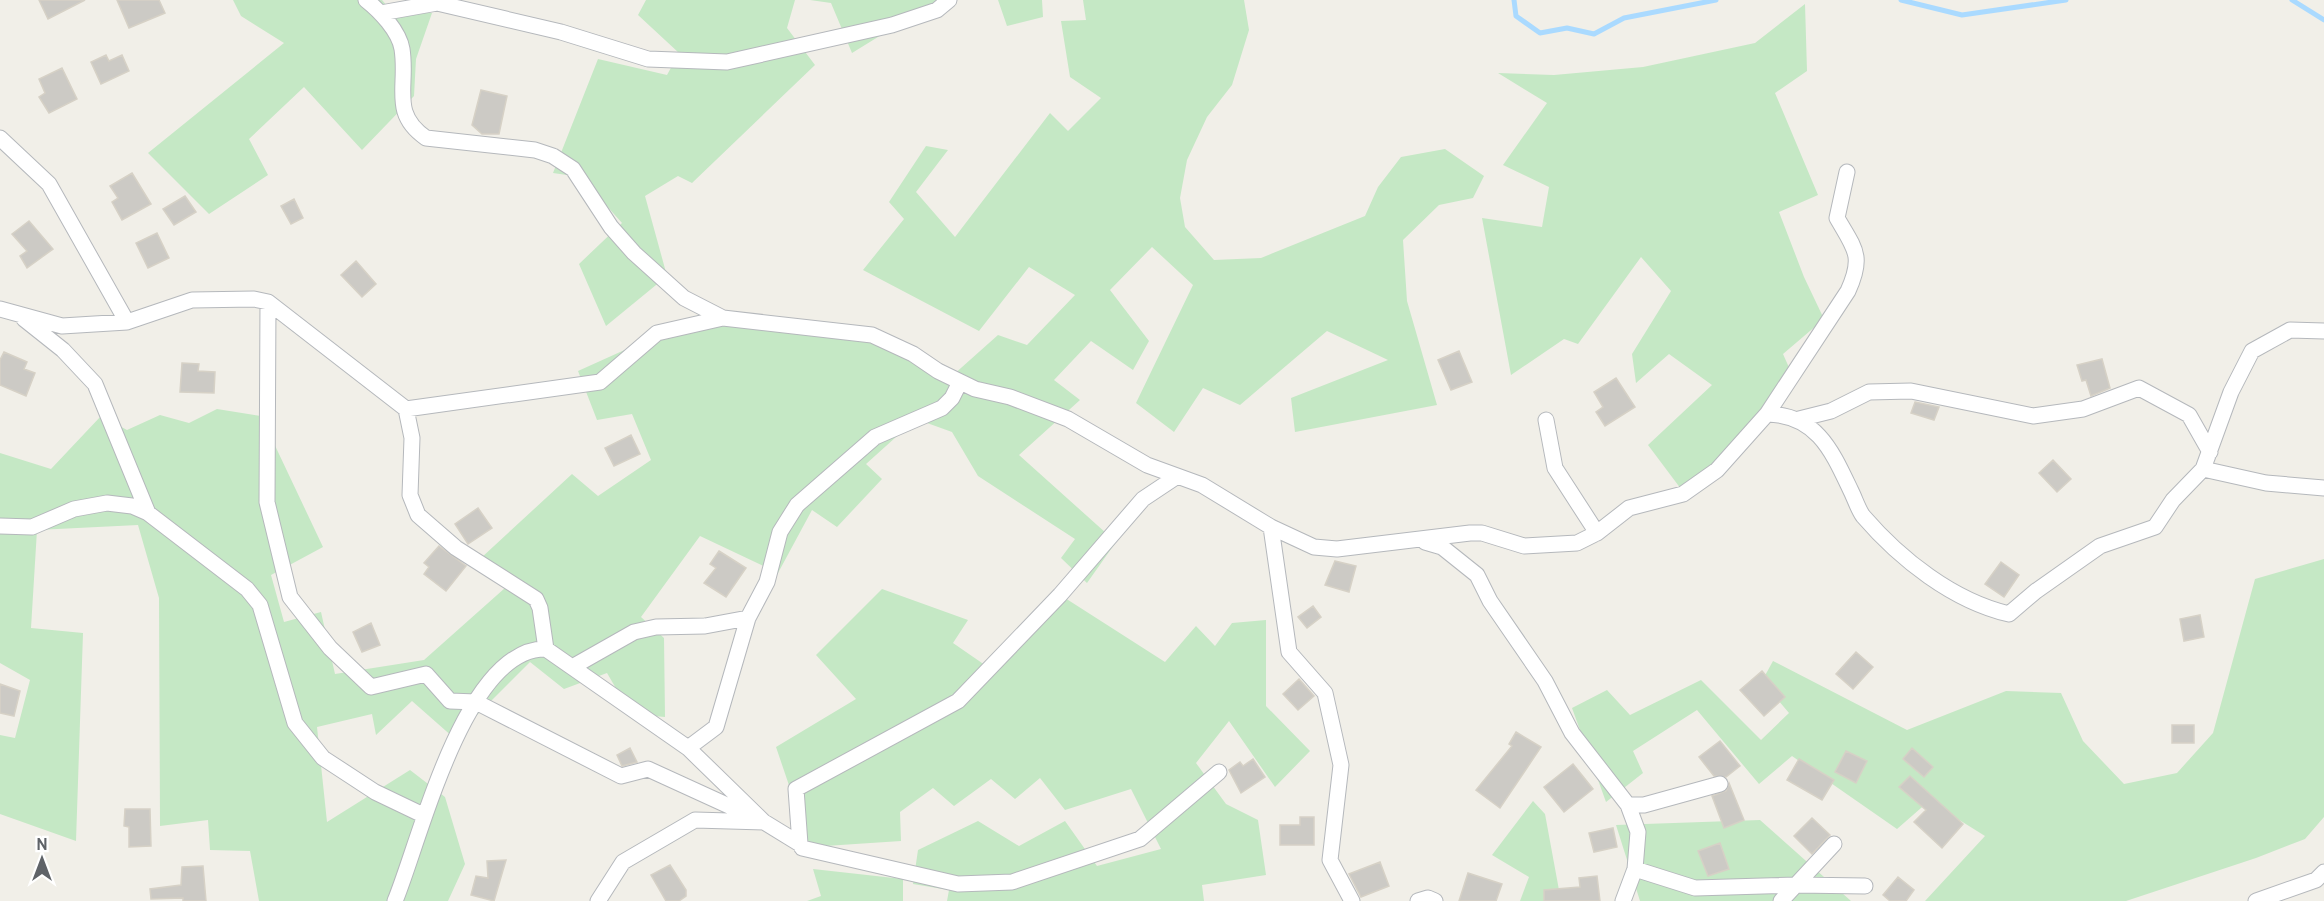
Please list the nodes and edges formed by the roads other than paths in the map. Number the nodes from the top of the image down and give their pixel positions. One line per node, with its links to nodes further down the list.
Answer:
1 (366, 0): 4 (street)
2 (949, 0): 3 (street)
3 (438, 2): 4 (street)
4 (381, 13): 10 (street)
5 (0, 138): 11 (street)
6 (1847, 172): 15 (street)
7 (268, 302): 11 (street); 14 (street); 30 (street)
8 (0, 309): 9 (street)
9 (22, 317): 11 (street); 22 (street)
10 (723, 318): 13 (street); 14 (street)
11 (127, 322)
12 (2324, 331): 18 (street)
13 (960, 382): 20 (street); 27 (street)
14 (406, 409): 28 (street)
15 (1767, 414): 16 (street); 25 (street)
16 (1799, 419): 18 (street); 19 (street)
17 (1546, 420): 25 (street)
18 (2210, 452): 19 (street)
19 (2203, 468): 21 (street)
20 (1176, 477): 24 (street); 37 (street)
21 (2324, 488)
22 (148, 513): 23 (street); 35 (street)
23 (0, 526)
24 (1271, 527): 26 (street); 46 (street)
25 (1597, 533): 26 (street)
26 (1422, 541): 34 (street)
27 (748, 618): 29 (street); 31 (street)
28 (546, 649): 29 (street); 30 (street)
29 (574, 666): 31 (street)
30 (476, 702): 35 (street); 36 (street)
31 (688, 748): 36 (street)
32 (1219, 772): 37 (street)
33 (1720, 784): 34 (street)
34 (1628, 805): 39 (street)
35 (423, 815): 44 (street)
36 (764, 822): 37 (street); 45 (street)
37 (800, 844)
38 (1834, 844): 41 (street)
39 (1635, 869): 41 (street); 49 (street)
40 (2324, 872): 43 (street)
41 (1797, 885): 42 (street); 50 (street)
42 (1865, 886)
43 (2300, 886): 51 (street); 52 (street)
44 (395, 901)
45 (596, 901)
46 (1353, 901)
47 (1418, 901): 48 (street)
48 (1435, 901)
49 (1623, 901)
50 (1781, 901)
51 (2256, 901)
52 (2289, 901)

